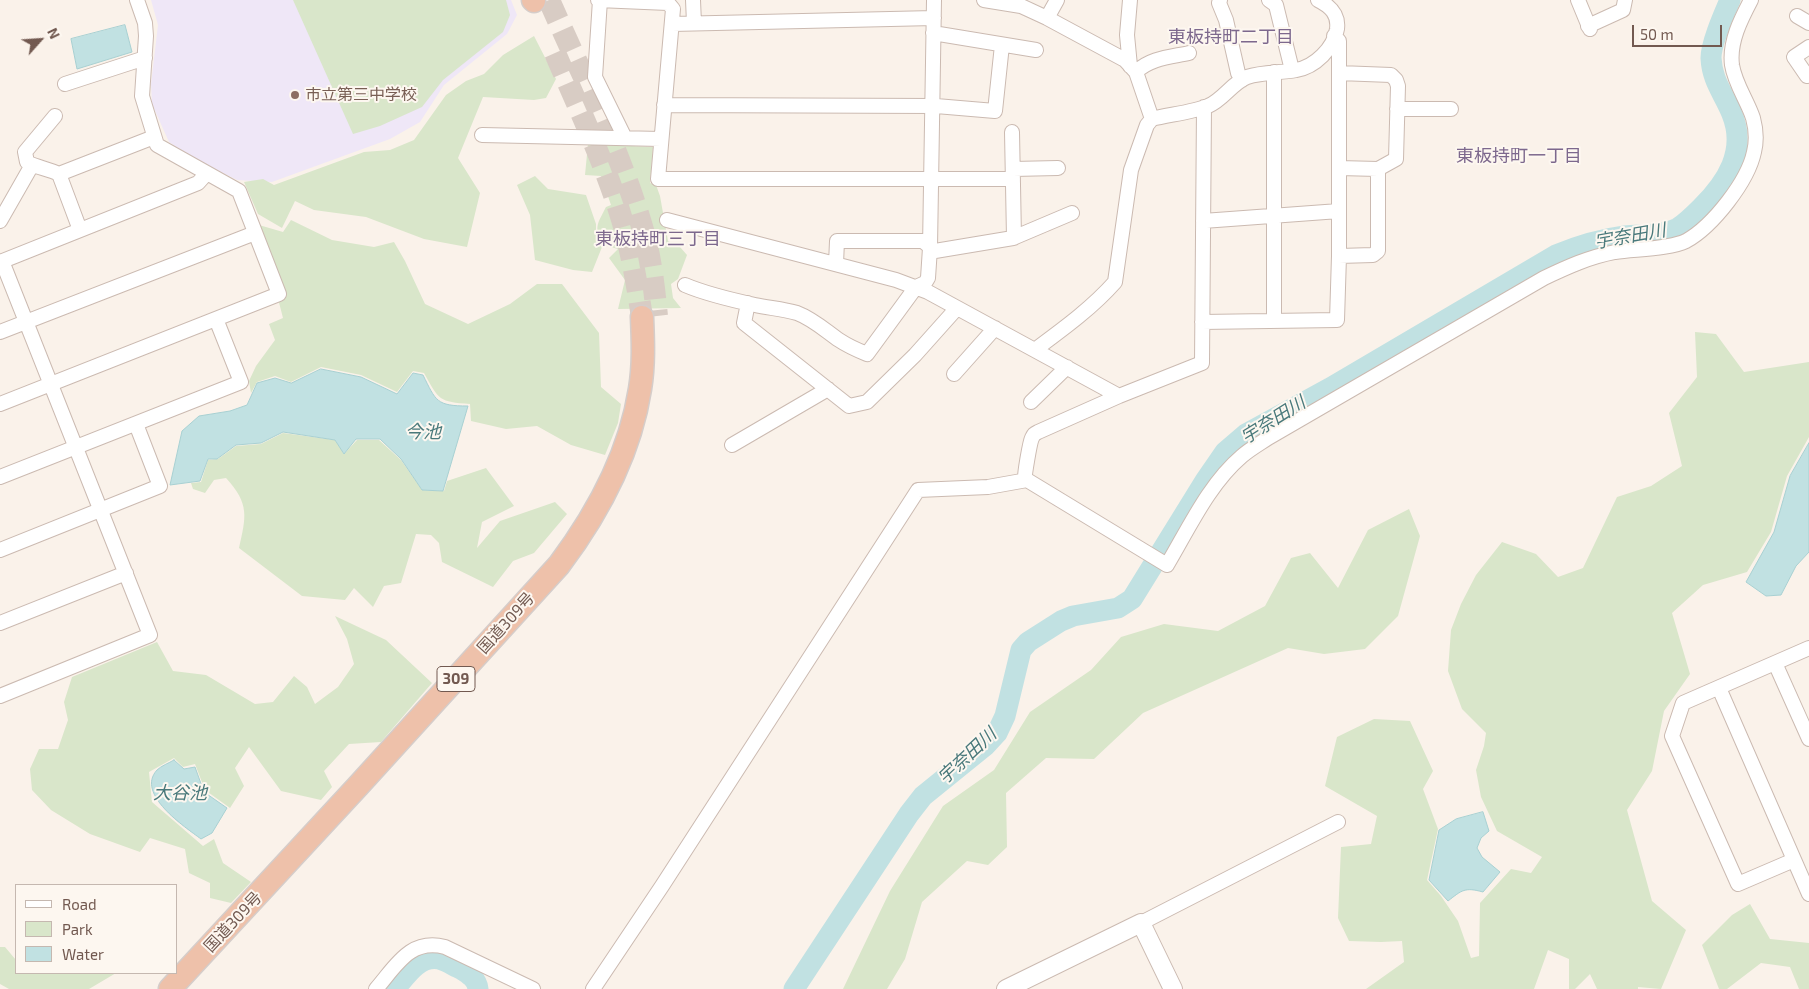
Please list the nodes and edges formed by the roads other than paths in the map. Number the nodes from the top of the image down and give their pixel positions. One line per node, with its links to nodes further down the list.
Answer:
1 (138, 0): 26 (street)
2 (599, 0): 19 (street); 44 (street)
3 (692, 0): 17 (street)
4 (934, 0): 15 (street)
5 (984, 0): 16 (street)
6 (1057, 0): 16 (street)
7 (1130, 0): 27 (street)
8 (1220, 0): 32 (street)
9 (1269, 0): 28 (street)
10 (1318, 0): 21 (street)
11 (1578, 0): 12 (street)
12 (1625, 0)
13 (1751, 0): 89 (street)
14 (1796, 16): 18 (street)
15 (934, 18): 17 (street); 20 (street)
16 (1047, 18): 27 (street)
17 (694, 23): 19 (street)
18 (1809, 23)
19 (672, 24): 34 (street)
20 (933, 33): 22 (street); 35 (street)
21 (1334, 36): 28 (street); 30 (street)
22 (1002, 44): 24 (street); 35 (street)
23 (1809, 47): 31 (street)
24 (1036, 50)
25 (1189, 53): 27 (street)
26 (145, 58): 33 (street); 43 (street)
27 (1133, 69): 40 (street)
28 (1292, 70): 29 (street)
29 (1274, 72): 32 (street); 56 (street)
30 (1339, 73): 37 (street); 48 (street)
31 (1809, 75)
32 (1242, 80): 36 (street)
33 (65, 84)
34 (664, 105): 35 (street); 45 (street)
35 (932, 106): 53 (street)
36 (1204, 107): 40 (street); 59 (street)
37 (1397, 109): 38 (street); 49 (street)
38 (1451, 109)
39 (55, 116): 46 (street)
40 (1152, 119): 77 (street)
41 (1012, 132): 52 (street)
42 (482, 135): 44 (street)
43 (154, 136): 50 (street); 51 (street)
44 (625, 138): 45 (street)
45 (661, 139): 53 (street)
46 (32, 165): 51 (street); 58 (street)
47 (1058, 168): 52 (street)
48 (1339, 168): 49 (street); 54 (street)
49 (1378, 169): 64 (street)
50 (207, 173): 60 (street); 61 (street)
51 (59, 174): 60 (street)
52 (1013, 174): 53 (street); 62 (street)
53 (931, 179): 63 (street)
54 (1339, 211): 56 (street); 64 (street)
55 (1072, 213): 62 (street)
56 (1274, 216): 59 (street); 72 (street)
57 (667, 220): 66 (street)
58 (0, 221)
59 (1203, 221): 74 (street)
60 (80, 230): 65 (street)
61 (256, 233): 71 (street); 73 (street)
62 (1014, 238): 63 (street)
63 (930, 246): 66 (street); 68 (street)
64 (1339, 256): 72 (street)
65 (1, 261): 73 (street)
66 (836, 264): 68 (street)
67 (685, 285): 69 (street)
68 (916, 287): 69 (street); 70 (street)
69 (748, 303): 81 (street)
70 (957, 308): 75 (street); 81 (street)
71 (216, 319): 80 (street); 85 (street)
72 (1274, 321): 74 (street)
73 (27, 322): 76 (street); 80 (street)
74 (1202, 322): 82 (street)
75 (995, 328): 77 (street); 79 (street)
76 (0, 332)
77 (1036, 349): 78 (street)
78 (1067, 367): 82 (street); 83 (street)
79 (954, 374)
80 (51, 384): 84 (street); 87 (street)
81 (828, 389): 86 (street)
82 (1119, 396): 89 (street)
83 (1031, 402)
84 (0, 404)
85 (136, 424): 87 (street); 90 (street)
86 (732, 445)
87 (76, 447): 88 (street); 90 (street)
88 (0, 477)
89 (1025, 480): 107 (street)
90 (101, 510): 91 (street); 92 (street)
91 (0, 550)
92 (126, 573): 93 (street); 97 (street)
93 (0, 623)
94 (1809, 648): 95 (street)
95 (1775, 663): 96 (street); 98 (street)
96 (1719, 688): 100 (street); 100 (street)
97 (0, 696)
98 (1809, 740)
99 (1338, 822): 102 (street)
100 (1794, 860): 101 (street)
101 (1809, 894)
102 (1140, 923): 108 (street); 109 (street)
103 (170, 989): 104 (highway, 国道309号 / 309)
104 (191, 989)
105 (376, 989): 106 (street)
106 (533, 989)
107 (593, 989)
108 (1006, 989)
109 (1173, 989)

